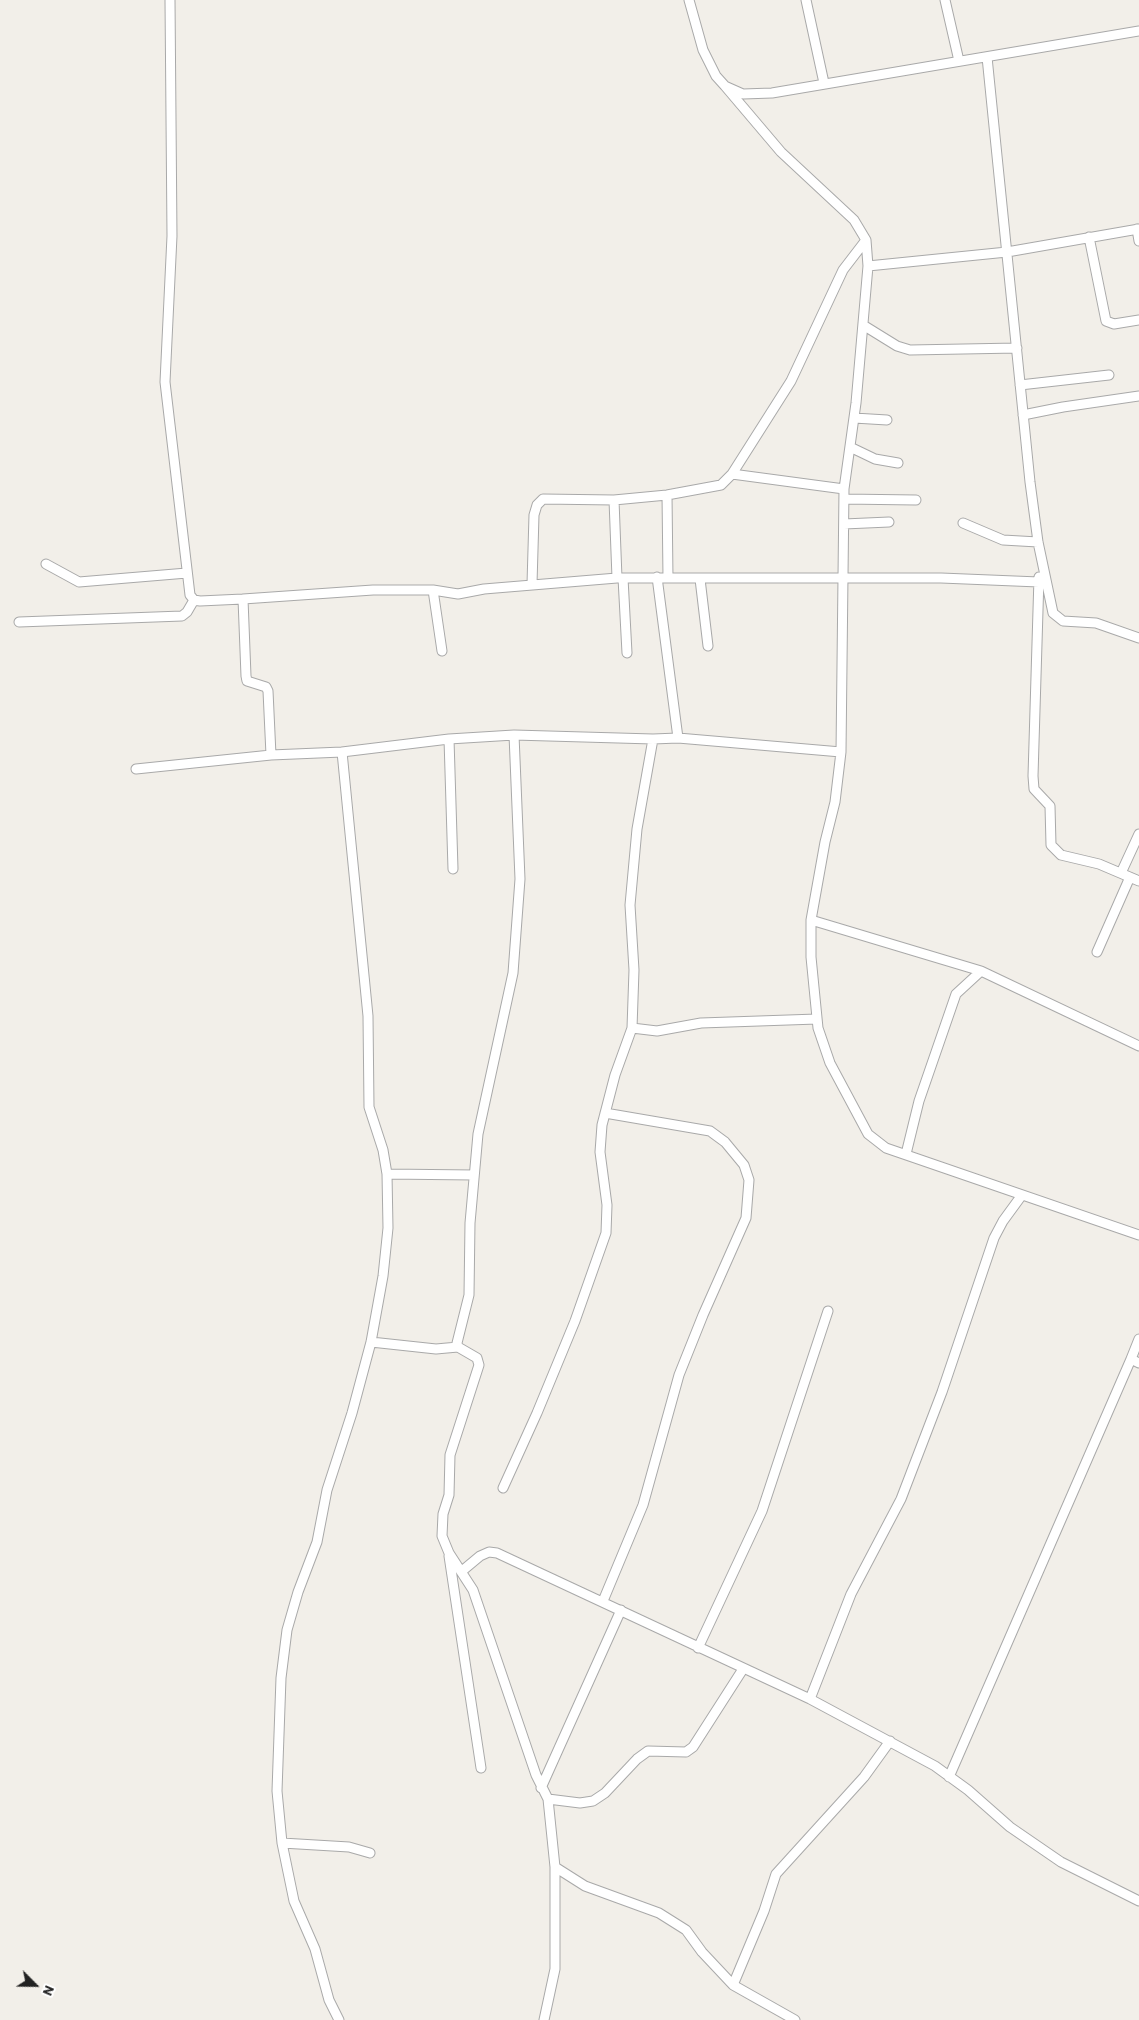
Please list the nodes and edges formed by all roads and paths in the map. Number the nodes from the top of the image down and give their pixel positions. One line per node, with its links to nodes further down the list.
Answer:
1 (170, 0): 39 (street)
2 (806, 0): 8 (street)
3 (946, 0): 7 (street)
4 (691, 1): 9 (street)
5 (1139, 31): 6 (street)
6 (987, 57): 7 (street); 14 (street)
7 (959, 61): 8 (street)
8 (824, 83): 9 (street)
9 (725, 86): 12 (street)
10 (1138, 229): 11 (street); 13 (street)
11 (1089, 237): 14 (street); 16 (street)
12 (866, 240): 15 (street); 27 (street)
13 (1139, 241)
14 (1007, 252): 15 (street); 18 (street)
15 (868, 266): 17 (street)
16 (1139, 320)
17 (863, 325): 18 (street); 23 (street)
18 (1017, 348): 20 (street)
19 (1109, 375): 20 (street)
20 (1020, 385): 22 (street)
21 (1139, 396): 22 (street)
22 (1024, 415): 36 (street)
23 (854, 418): 24 (street); 25 (street)
24 (887, 420)
25 (850, 447): 26 (street); 28 (street)
26 (898, 463)
27 (732, 474): 28 (street); 29 (street)
28 (844, 488): 30 (street)
29 (667, 495): 31 (street); 42 (street)
30 (844, 499): 32 (street); 35 (street)
31 (614, 500): 41 (street); 46 (street)
32 (916, 500)
33 (889, 522): 35 (street)
34 (963, 523): 36 (street)
35 (844, 524): 44 (street)
36 (1038, 542): 37 (street)
37 (1041, 559): 45 (street); 51 (street)
38 (46, 564): 39 (street)
39 (187, 573): 49 (street)
40 (657, 577): 41 (street); 42 (street); 56 (street)
41 (620, 578): 46 (street); 54 (street)
42 (668, 578): 43 (street)
43 (700, 578): 44 (street); 52 (street)
44 (843, 578): 45 (street); 60 (street)
45 (1039, 582): 65 (street)
46 (532, 584): 47 (street)
47 (433, 590): 48 (street); 53 (street)
48 (243, 599): 49 (street); 61 (street)
49 (194, 600): 50 (street)
50 (19, 622)
51 (1139, 638)
52 (708, 646)
53 (442, 651)
54 (627, 653)
55 (514, 735): 57 (street); 58 (street); 76 (street)
56 (678, 738): 57 (street); 60 (street)
57 (653, 739): 71 (street)
58 (449, 740): 59 (street); 64 (street)
59 (342, 752): 61 (street); 75 (street)
60 (841, 752): 67 (street)
61 (271, 755): 62 (street)
62 (136, 769)
63 (1139, 834): 65 (street)
64 (453, 870)
65 (1126, 875): 66 (street); 68 (street)
66 (1139, 881)
67 (812, 920): 69 (street); 70 (street)
68 (1097, 952)
69 (981, 971): 72 (street); 74 (street)
70 (817, 1019): 71 (street); 74 (street)
71 (632, 1028): 73 (street)
72 (1139, 1046)
73 (605, 1113): 84 (street); 87 (street)
74 (906, 1154): 77 (street)
75 (387, 1174): 76 (street); 81 (street)
76 (474, 1175): 82 (street)
77 (1022, 1195): 78 (street); 91 (street)
78 (1139, 1235)
79 (828, 1311): 89 (street)
80 (1139, 1339): 83 (street)
81 (371, 1342): 82 (street); 97 (street)
82 (458, 1347): 85 (street)
83 (1135, 1361): 94 (street)
84 (503, 1488)
85 (449, 1553): 86 (street); 93 (street)
86 (462, 1571): 87 (street); 95 (street)
87 (603, 1601): 88 (street)
88 (621, 1610): 89 (street); 95 (street)
89 (698, 1648): 90 (street)
90 (743, 1669): 91 (street); 96 (street)
91 (810, 1699): 92 (street)
92 (890, 1741): 94 (street); 101 (street)
93 (481, 1768)
94 (949, 1777): 100 (street)
95 (542, 1788): 96 (street)
96 (548, 1799): 99 (street)
97 (282, 1843): 98 (street); 102 (street)
98 (370, 1853)
99 (555, 1867): 101 (street); 103 (street)
100 (1139, 1901)
101 (732, 1985): 104 (street)
102 (339, 2020)
103 (544, 2020)
104 (795, 2020)

